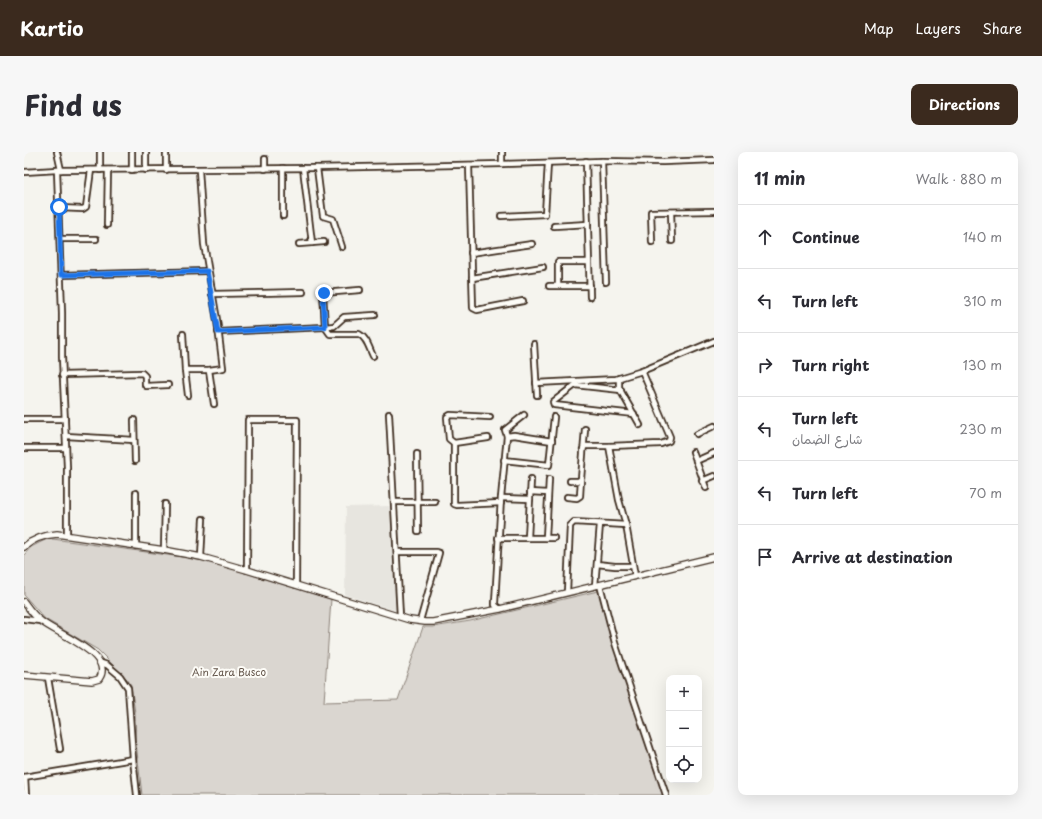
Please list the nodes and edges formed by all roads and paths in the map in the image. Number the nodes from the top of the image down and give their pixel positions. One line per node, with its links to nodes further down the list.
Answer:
1 (57, 152): 18 (street)
2 (100, 152): 20 (street)
3 (132, 152): 22 (street)
4 (146, 152): 23 (street)
5 (166, 152): 24 (street)
6 (502, 152): 12 (street)
7 (265, 159): 17 (street)
8 (714, 160): 10 (street)
9 (586, 161): 10 (street); 11 (street); 32 (street)
10 (602, 161): 50 (street)
11 (548, 163): 12 (street); 31 (street)
12 (502, 164): 13 (street)
13 (469, 165): 16 (street); 44 (street)
14 (283, 168): 15 (street); 17 (street); 30 (street)
15 (303, 168): 16 (street); 40 (street)
16 (317, 168): 43 (street)
17 (265, 169): 25 (street)
18 (59, 170): 19 (street); 26 (street); 27 (street)
19 (91, 170): 20 (street); 27 (street)
20 (100, 170): 21 (street)
21 (108, 170): 22 (street); 33 (street)
22 (132, 170): 23 (street)
23 (146, 170): 24 (street)
24 (166, 170): 25 (street)
25 (199, 170): 47 (street)
26 (24, 172)
27 (59, 208): 35 (street)
28 (714, 211): 29 (street)
29 (672, 212): 37 (street); 39 (street)
30 (283, 216)
31 (501, 216)
32 (588, 224): 34 (street); 45 (street)
33 (107, 225)
34 (554, 226)
35 (60, 239): 36 (street); 48 (street)
36 (96, 239)
37 (672, 241)
38 (324, 242): 40 (street)
39 (652, 242)
40 (312, 243): 41 (street)
41 (299, 244)
42 (532, 244): 44 (street)
43 (342, 246)
44 (471, 253): 49 (street)
45 (589, 262): 52 (street); 53 (street)
46 (543, 267): 49 (street)
47 (207, 271): 48 (street); 56 (street)
48 (61, 275): 69 (street)
49 (472, 278): 58 (street)
50 (606, 282)
51 (549, 286): 52 (street)
52 (558, 286): 53 (street)
53 (590, 286): 57 (street)
54 (360, 290): 60 (street)
55 (303, 292): 56 (street)
56 (212, 294): 61 (street)
57 (590, 297)
58 (523, 301)
59 (375, 315): 60 (street)
60 (325, 327): 61 (street); 65 (street)
61 (218, 332): 67 (street)
62 (183, 334): 66 (street)
63 (714, 341): 68 (street)
64 (534, 344): 71 (street)
65 (373, 356)
66 (185, 370): 67 (street); 74 (street)
67 (209, 370): 76 (street)
68 (642, 371): 70 (street); 95 (street)
69 (62, 375): 72 (street); 83 (street)
70 (619, 378): 71 (street); 73 (street)
71 (536, 383): 75 (street)
72 (168, 385)
73 (620, 390): 78 (street); 78 (street)
74 (188, 395)
75 (537, 395)
76 (214, 404)
77 (389, 414): 118 (street)
78 (634, 414): 85 (street)
79 (524, 415): 90 (street)
80 (490, 417): 94 (street)
81 (554, 417): 93 (street)
82 (24, 419): 83 (street)
83 (65, 419): 89 (street)
84 (134, 420): 92 (street)
85 (640, 425)
86 (714, 426): 88 (street)
87 (585, 429): 98 (street)
88 (697, 434)
89 (66, 436): 92 (street); 97 (street)
90 (507, 436): 93 (street); 102 (street)
91 (488, 438): 94 (street)
92 (134, 440): 103 (street)
93 (552, 441): 102 (street)
94 (454, 443): 117 (street)
95 (609, 446): 98 (street); 124 (street)
96 (24, 448): 97 (street)
97 (66, 448): 126 (street)
98 (583, 450): 108 (street)
99 (692, 452): 104 (street)
100 (714, 453): 104 (street)
101 (417, 454): 119 (street)
102 (504, 460): 117 (street)
103 (134, 461)
104 (696, 461): 110 (street)
105 (714, 476): 110 (street)
106 (531, 479): 112 (street)
107 (549, 479): 114 (street)
108 (581, 479): 109 (street); 115 (street)
109 (570, 481)
110 (702, 481): 111 (street)
111 (706, 488)
112 (530, 492): 114 (street); 116 (street)
113 (136, 493): 132 (street)
114 (548, 493): 129 (street)
115 (567, 497)
116 (530, 499): 117 (street); 128 (street)
117 (501, 500): 127 (street)
118 (394, 502): 119 (street); 134 (street)
119 (418, 502): 120 (street); 125 (street)
120 (435, 502)
121 (165, 504): 133 (street)
122 (203, 519): 135 (street)
123 (600, 524): 124 (street); 137 (street); 143 (street)
124 (626, 525): 138 (street)
125 (418, 531)
126 (67, 535): 131 (main road); 132 (main road)
127 (498, 538): 128 (street); 145 (street)
128 (528, 538): 129 (street)
129 (546, 538): 130 (street)
130 (554, 538)
131 (25, 545)
132 (136, 546): 133 (main road)
133 (164, 550): 135 (main road)
134 (397, 552): 146 (street); 149 (street)
135 (201, 557): 139 (main road)
136 (714, 557): 140 (main road)
137 (597, 564): 138 (street); 142 (street)
138 (633, 566): 140 (street)
139 (247, 570): 141 (main road); 141 (street)
140 (635, 576): 142 (main road)
141 (296, 585): 146 (main road)
142 (597, 585): 143 (main road); 158 (street)
143 (567, 592): 145 (main road)
144 (24, 602): 148 (main road)
145 (500, 609): 149 (main road)
146 (400, 616): 149 (main road)
147 (24, 619): 148 (street)
148 (40, 621): 150 (main road)
149 (420, 622)
150 (101, 663): 152 (main road); 154 (street)
151 (24, 675): 152 (main road)
152 (48, 678): 153 (street)
153 (60, 749)
154 (133, 758): 155 (street); 157 (street)
155 (24, 777): 156 (street)
156 (26, 795)
157 (137, 795)
158 (666, 795)

